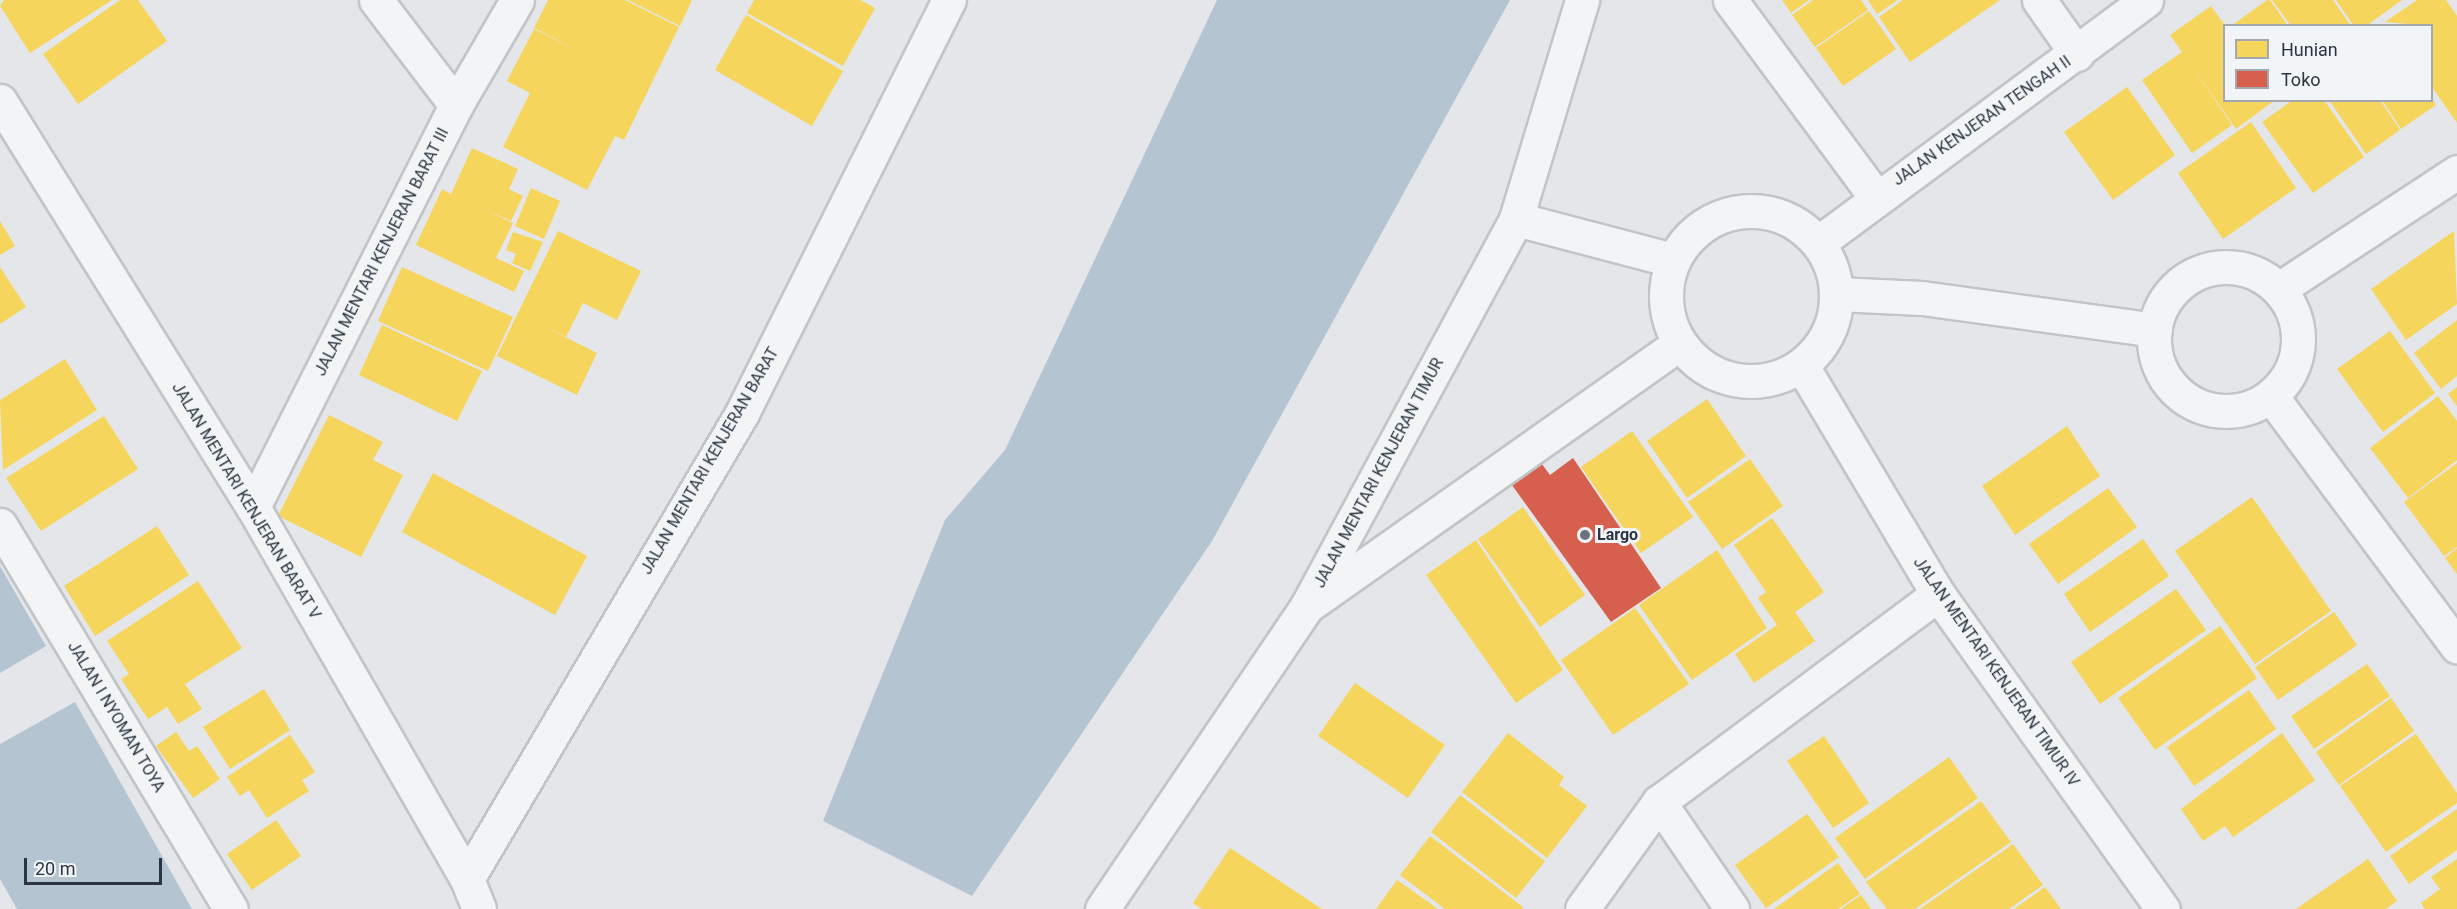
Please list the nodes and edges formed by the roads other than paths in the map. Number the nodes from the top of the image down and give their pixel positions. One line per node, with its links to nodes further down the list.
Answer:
1 (377, 0): 10 (street)
2 (517, 0): 10 (street, JALAN MENTARI KENJERAN BARAT III)
3 (950, 0): 28 (street, JALAN MENTARI KENJERAN BARAT)
4 (1581, 0): 13 (street, JALAN MENTARI KENJERAN TIMUR)
5 (1730, 0): 12 (street)
6 (2039, 0): 8 (street)
7 (2146, 0): 8 (street, JALAN KENJERAN TENGAH II)
8 (2077, 54): 12 (street, JALAN KENJERAN TENGAH II)
9 (0, 101): 22 (street, JALAN MENTARI KENJERAN BARAT V)
10 (456, 105): 22 (street, JALAN MENTARI KENJERAN BARAT III)
11 (2457, 172): 16 (street)
12 (1875, 196): 14 (street, JALAN KENJERAN TENGAH II)
13 (1516, 219): 15 (street); 25 (street, JALAN MENTARI KENJERAN TIMUR)
14 (1818, 243): 15 (street); 17 (street)
15 (1672, 260): 19 (street)
16 (2279, 289): 18 (street); 21 (street)
17 (1837, 294): 18 (street); 20 (street)
18 (2154, 330): 21 (street)
19 (1679, 344): 20 (street); 25 (street)
20 (1802, 366): 24 (street, JALAN MENTARI KENJERAN TIMUR IV)
21 (2271, 396): 26 (street)
22 (253, 507): 28 (street, JALAN MENTARI KENJERAN BARAT V)
23 (0, 525): 29 (street, JALAN I NYOMAN TOYA)
24 (1938, 594): 27 (street); 33 (street, JALAN MENTARI KENJERAN TIMUR IV)
25 (1307, 606): 30 (street, JALAN MENTARI KENJERAN TIMUR)
26 (2457, 646)
27 (1659, 802): 31 (street); 32 (street)
28 (473, 894)
29 (231, 909)
30 (1102, 909)
31 (1582, 909)
32 (1732, 909)
33 (2163, 909)

